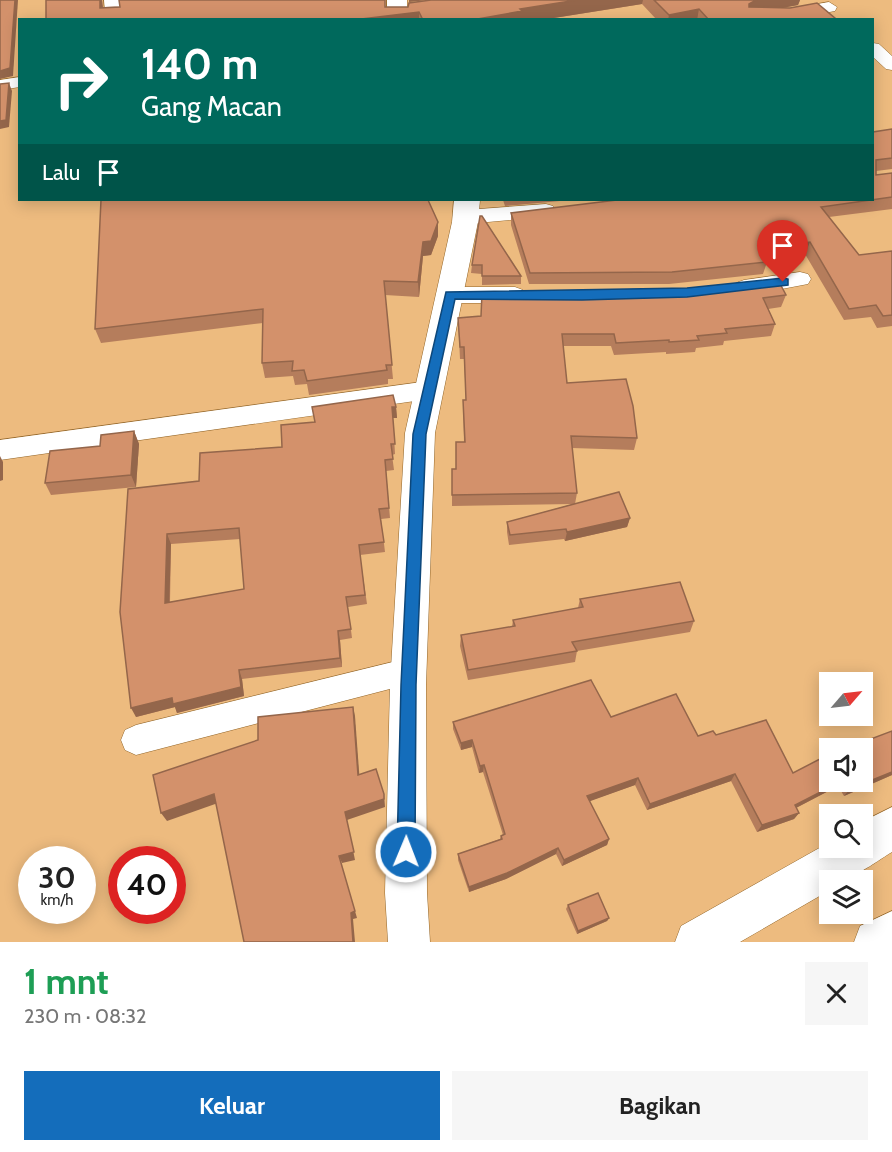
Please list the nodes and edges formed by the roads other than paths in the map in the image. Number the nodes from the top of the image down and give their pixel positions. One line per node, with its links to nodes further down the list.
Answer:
1 (111, 0): 3 (street)
2 (821, 6): 4 (street); 5 (street)
3 (114, 18)
4 (764, 18)
5 (839, 18)
6 (874, 49): 7 (street)
7 (892, 65)
8 (18, 82): 9 (street)
9 (0, 85)
10 (466, 208): 11 (street); 14 (street)
11 (562, 209)
12 (800, 279): 13 (street)
13 (719, 290)
14 (450, 295): 15 (street); 16 (street)
15 (538, 296)
16 (424, 413): 17 (street); 18 (street)
17 (0, 450)
18 (409, 671): 19 (street); 24 (street)
19 (136, 740)
20 (892, 828): 21 (main road)
21 (873, 840)
22 (842, 858): 25 (main road)
23 (892, 933): 26 (main road)
24 (409, 942)
25 (697, 942)
26 (876, 942)

